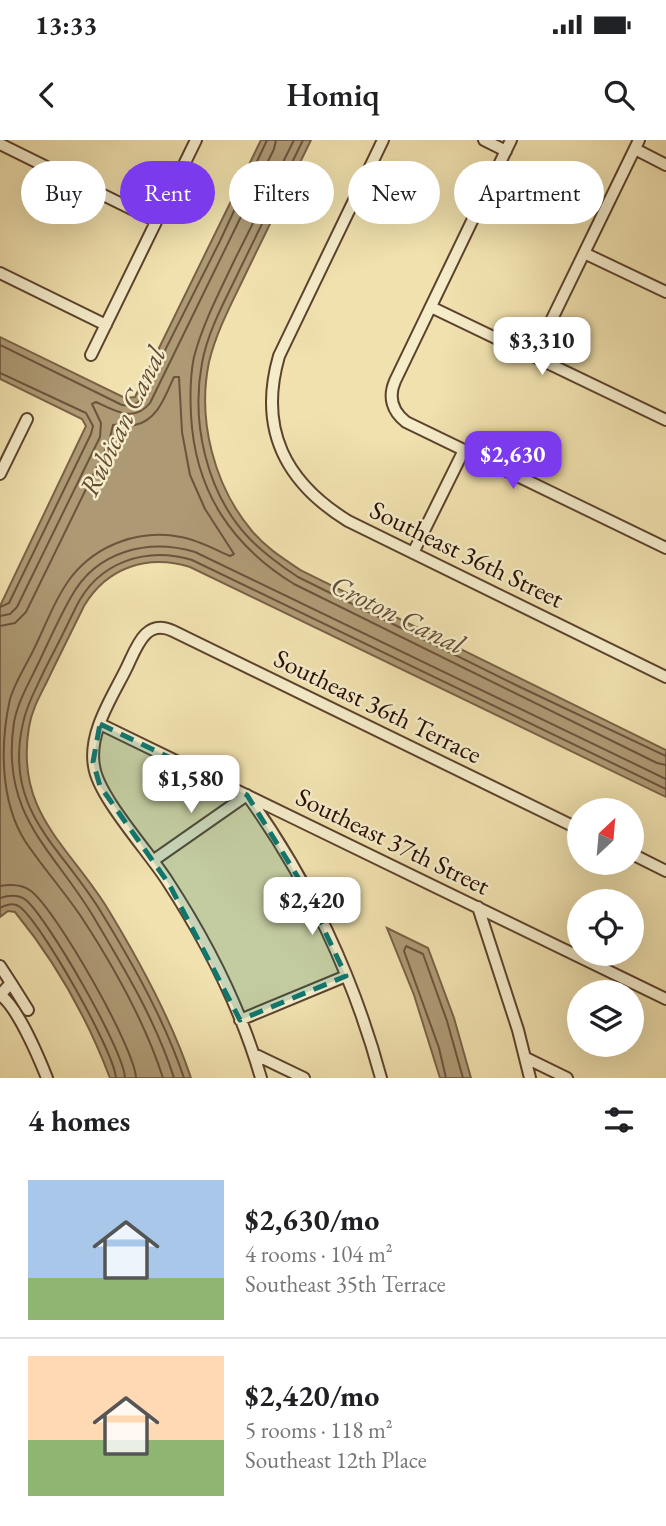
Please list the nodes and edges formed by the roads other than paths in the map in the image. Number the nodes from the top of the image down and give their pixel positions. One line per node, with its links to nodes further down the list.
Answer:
1 (196, 140): 8 (street)
2 (383, 140): 26 (street, Southeast 36th Street)
3 (484, 140): 7 (street)
4 (511, 140): 7 (street)
5 (0, 144): 10 (street)
6 (637, 144): 9 (street); 12 (street)
7 (506, 151): 15 (street)
8 (186, 161)
9 (666, 165)
10 (120, 203)
11 (155, 224): 16 (street)
12 (584, 253): 14 (street); 18 (street)
13 (0, 273): 16 (street)
14 (666, 292)
15 (431, 307): 18 (street); 23 (street)
16 (106, 325): 17 (street)
17 (91, 355)
18 (534, 356): 20 (street)
19 (27, 419): 22 (street)
20 (666, 421)
21 (0, 443): 22 (street)
22 (12, 449): 24 (street)
23 (464, 450): 25 (street); 26 (street)
24 (0, 474)
25 (666, 548)
26 (414, 553): 27 (street, Southeast 36th Street)
27 (666, 677)
28 (100, 724): 29 (street, Southeast 37th Street); 30 (street, Southeast 36th Terrace); 31 (street)
29 (247, 794): 31 (street); 34 (street, Southeast 37th Street); 36 (street)
30 (567, 822)
31 (153, 860): 41 (street)
32 (644, 860): 33 (street)
33 (666, 871)
34 (478, 907): 39 (street, Southeast 37th Street); 43 (street)
35 (0, 966): 37 (street)
36 (346, 976): 41 (street); 47 (street)
37 (12, 983): 38 (street); 40 (street)
38 (0, 995): 44 (street)
39 (666, 999)
40 (28, 1010)
41 (240, 1020): 42 (street)
42 (254, 1054): 45 (street); 46 (street)
43 (526, 1058): 48 (street); 49 (street)
44 (47, 1078)
45 (261, 1078)
46 (304, 1078)
47 (381, 1078)
48 (530, 1078)
49 (567, 1078)

